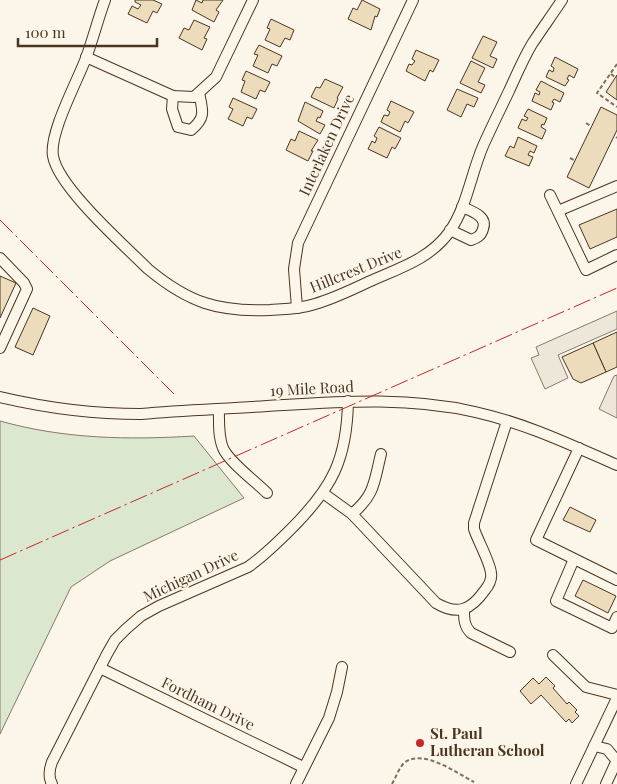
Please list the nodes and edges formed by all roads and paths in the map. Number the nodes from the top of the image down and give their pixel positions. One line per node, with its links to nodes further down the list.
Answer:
1 (105, 0): 5 (street, Hillcrest Drive)
2 (253, 0): 9 (street)
3 (413, 0): 23 (street, Interlaken Drive)
4 (562, 0): 18 (street, Hillcrest Drive)
5 (86, 57): 10 (street); 23 (street, Hillcrest Drive)
6 (617, 64): 7 (path)
7 (611, 74): 8 (path); 11 (path)
8 (615, 76)
9 (199, 94): 10 (street); 10 (street)
10 (173, 96)
11 (617, 107)
12 (586, 123): 13 (path)
13 (591, 126)
14 (570, 158): 15 (path)
15 (574, 160)
16 (617, 186): 19 (street)
17 (550, 195): 19 (street)
18 (462, 207): 20 (street, Hillcrest Drive); 20 (street)
19 (558, 211): 21 (street)
20 (450, 230): 23 (street, Hillcrest Drive)
21 (617, 255)
22 (0, 258): 24 (street)
23 (297, 308)
24 (0, 348)
25 (0, 396): 27 (street, 19 Mile Road)
26 (348, 401): 27 (street, 19 Mile Road); 28 (street, 19 Mile Road); 33 (street, Michigan Drive)
27 (219, 409): 32 (street)
28 (507, 421): 29 (street, 19 Mile Road); 37 (street)
29 (580, 448): 31 (street, 19 Mile Road); 35 (street)
30 (381, 454): 34 (street)
31 (617, 465)
32 (267, 493)
33 (323, 493): 34 (street); 42 (street, Michigan Drive)
34 (352, 514): 37 (street)
35 (574, 559): 36 (street); 38 (street)
36 (617, 580)
37 (464, 610): 39 (street)
38 (617, 617)
39 (510, 652)
40 (553, 656): 43 (street)
41 (342, 667): 46 (street)
42 (100, 668): 46 (street, Fordham Drive); 48 (street, Michigan Drive)
43 (617, 697): 44 (street)
44 (594, 746): 45 (street); 51 (street)
45 (616, 764): 52 (street)
46 (304, 767): 49 (street)
47 (474, 782): 50 (path)
48 (52, 784)
49 (296, 784)
50 (392, 784)
51 (576, 784)
52 (606, 784)

